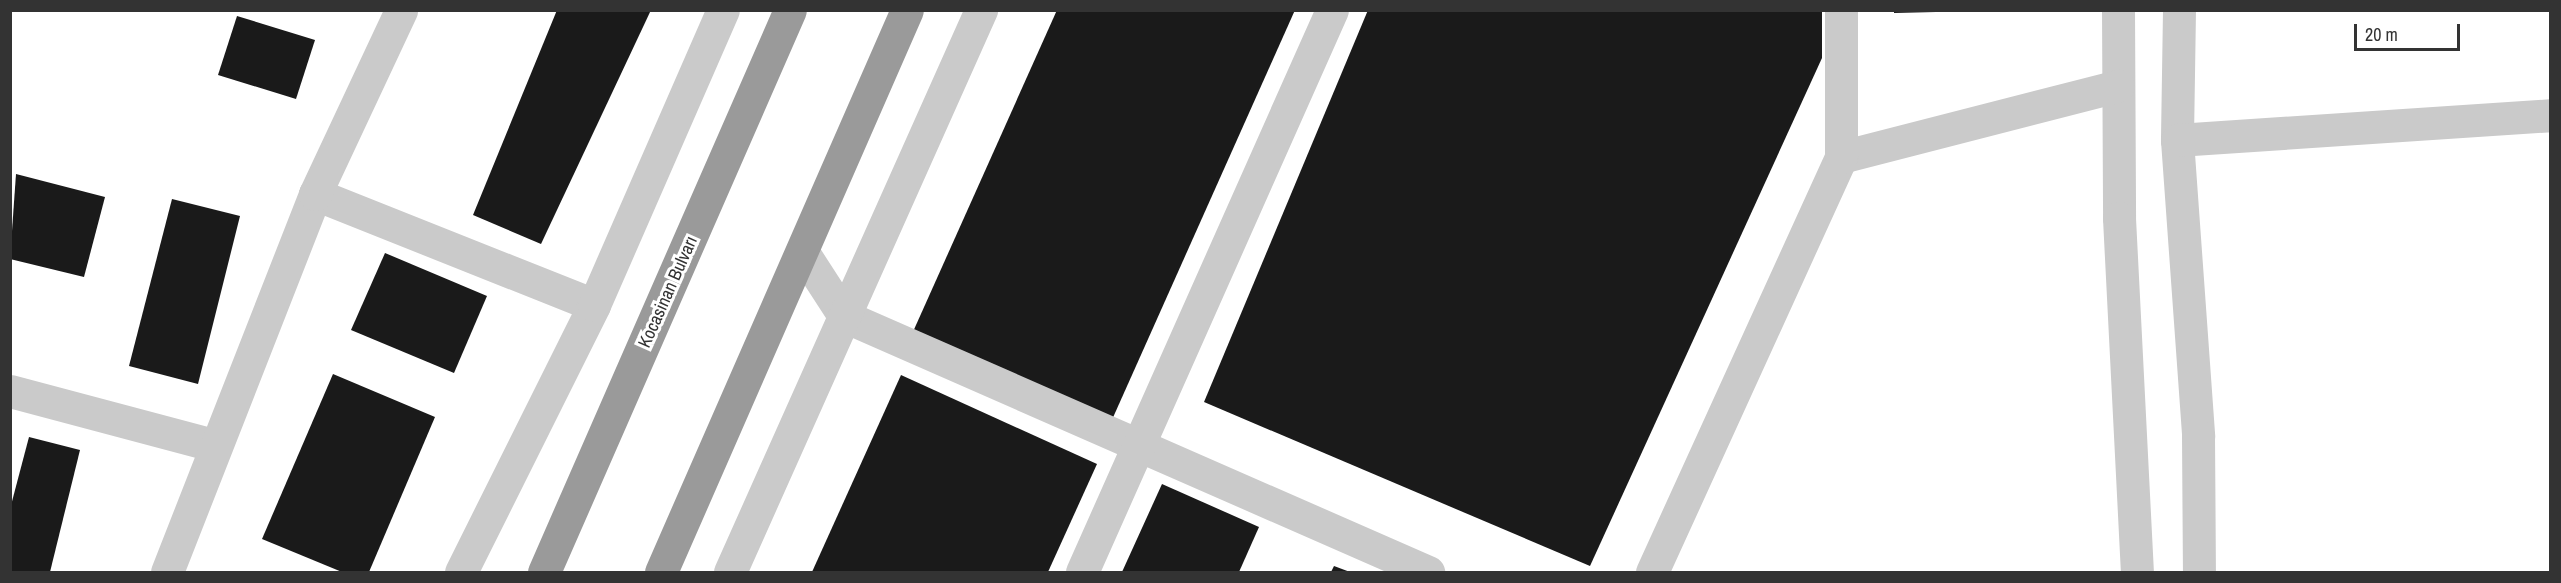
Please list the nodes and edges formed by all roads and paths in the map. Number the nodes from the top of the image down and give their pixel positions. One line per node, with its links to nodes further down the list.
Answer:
1 (401, 10): 14 (street)
2 (723, 10): 16 (street)
3 (790, 10): 23 (highway, Kocasinan Bulvarı)
4 (907, 10): 15 (highway)
5 (981, 10): 17 (street)
6 (1332, 10): 20 (street)
7 (1841, 10): 13 (street)
8 (2118, 10): 10 (street)
9 (2180, 10): 12 (street)
10 (2118, 86): 13 (street); 29 (street)
11 (2550, 115): 12 (street)
12 (2177, 140): 30 (street)
13 (1841, 157): 28 (street)
14 (315, 194): 16 (street); 19 (street)
15 (802, 251): 17 (street); 24 (highway)
16 (594, 305): 22 (street)
17 (844, 316): 20 (street); 25 (street)
18 (10, 391): 19 (street)
19 (216, 446): 21 (street)
20 (1137, 448): 26 (street); 27 (street)
21 (167, 573)
22 (461, 573)
23 (544, 573)
24 (661, 573)
25 (730, 573)
26 (1082, 573)
27 (1428, 573)
28 (1652, 573)
29 (2136, 573)
30 (2199, 573)

